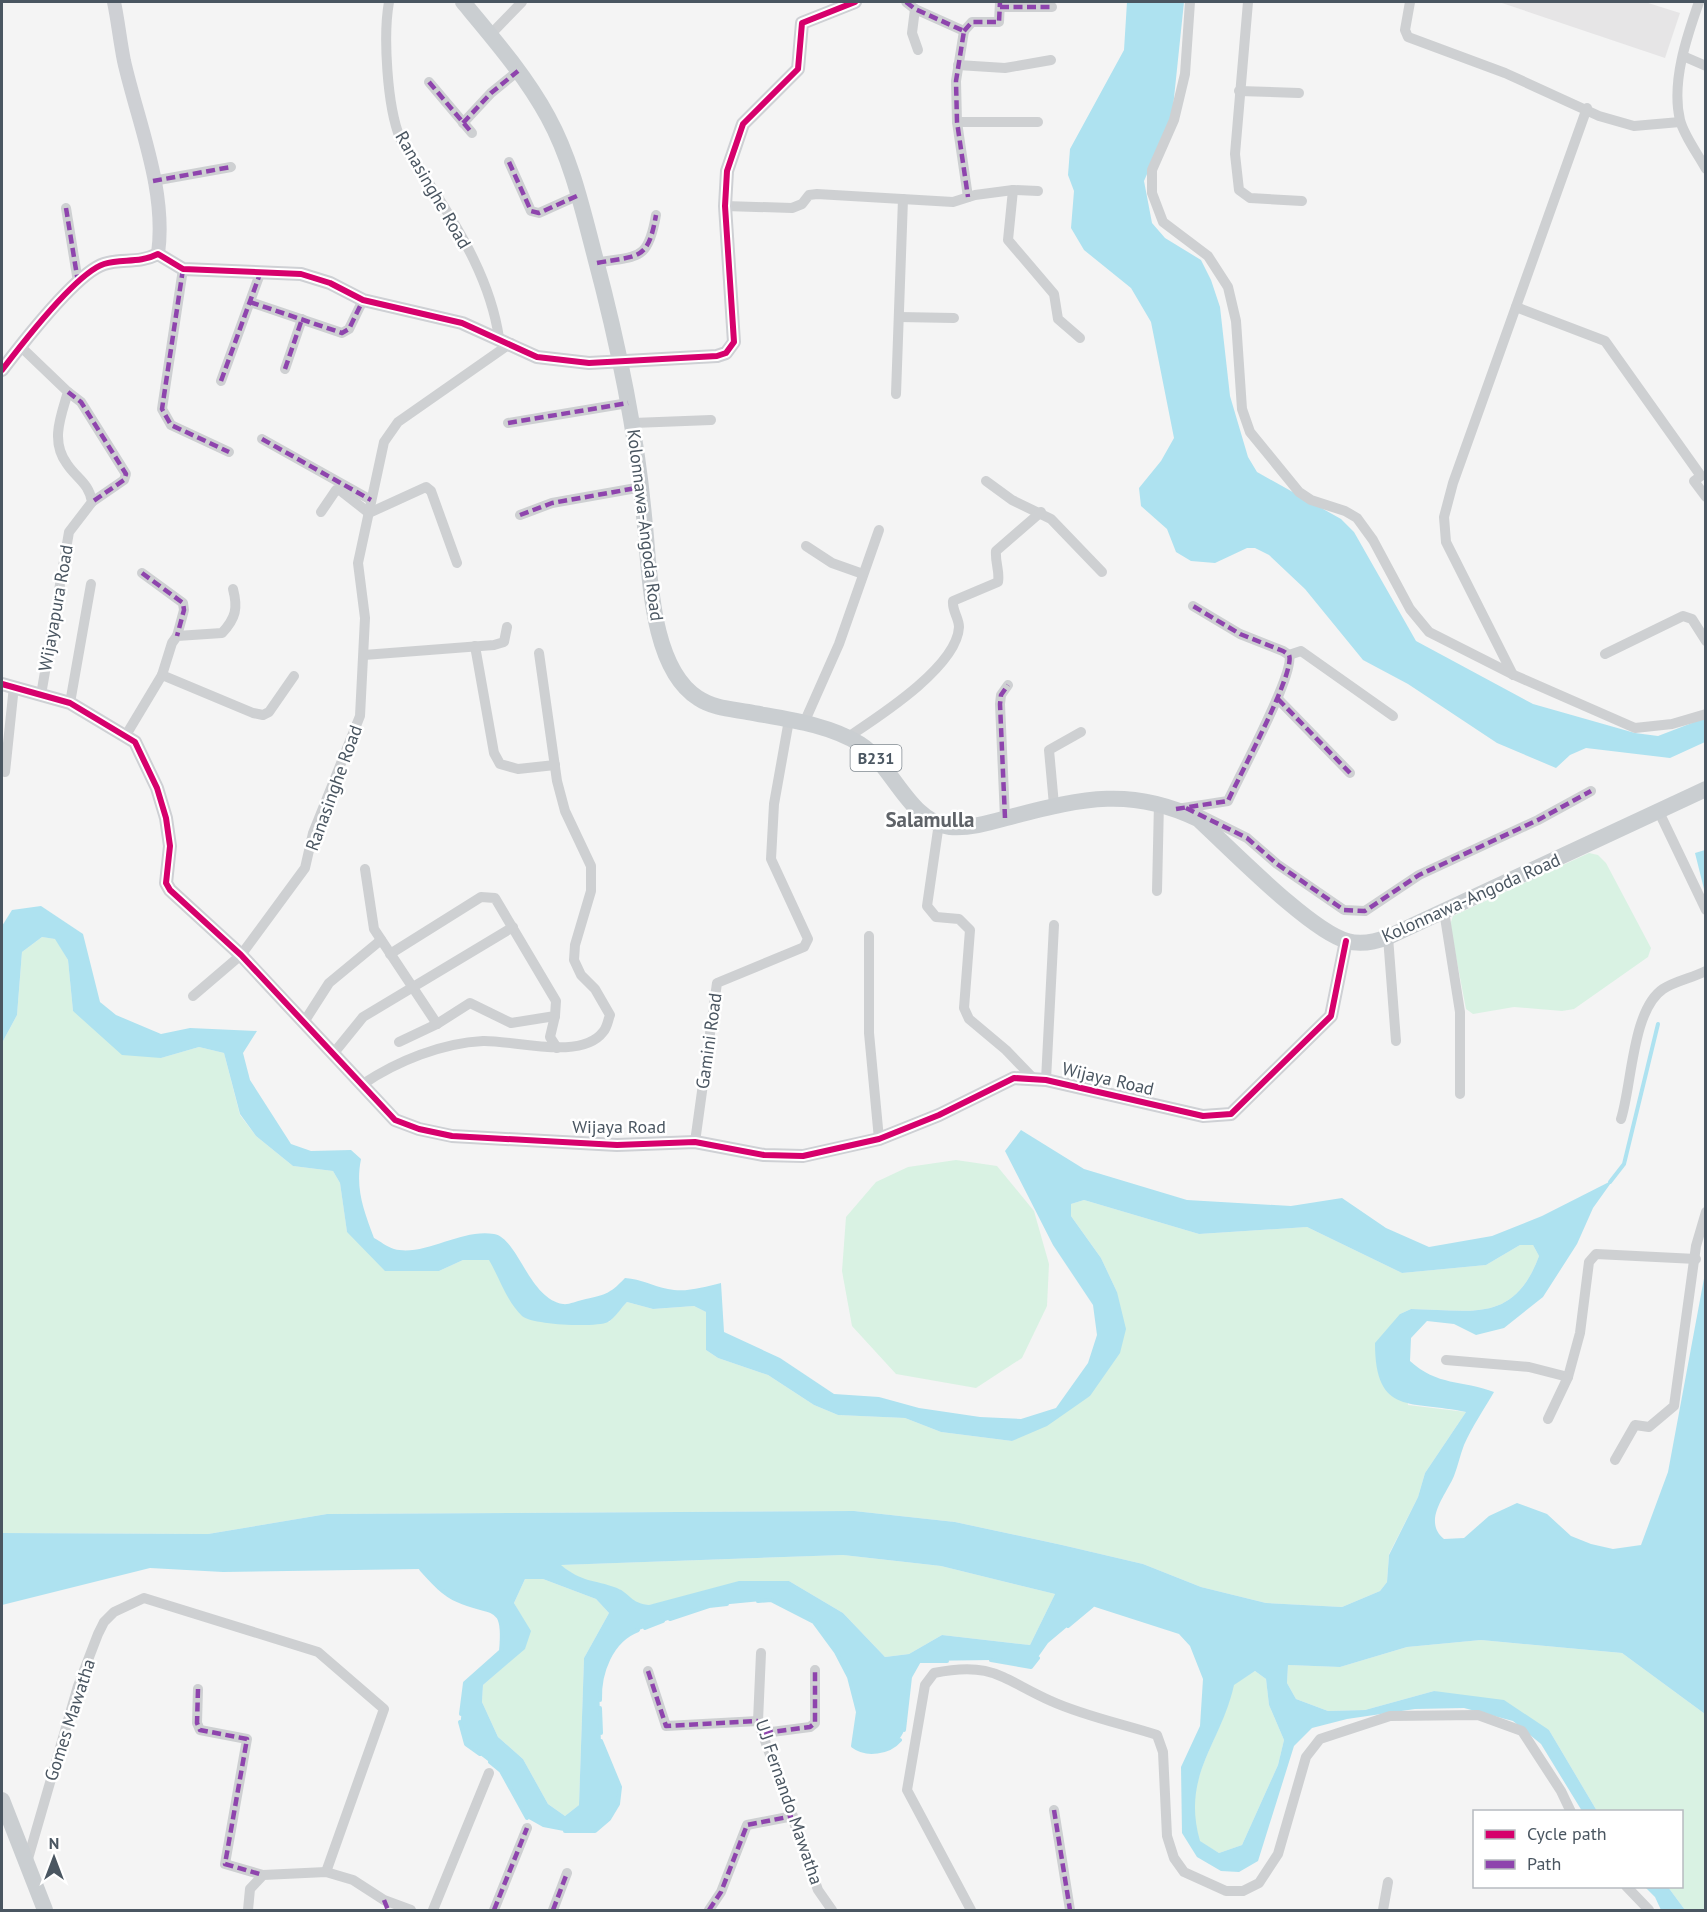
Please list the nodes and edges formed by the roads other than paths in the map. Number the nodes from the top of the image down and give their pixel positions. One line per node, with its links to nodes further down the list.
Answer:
1 (114, 2): 34 (street)
2 (389, 2): 56 (street, Ranasinghe Road)
3 (463, 2): 15 (main road, Kolonnawa-Angoda Road / B231)
4 (522, 2): 15 (street)
5 (855, 2): 41 (street)
6 (906, 2): 13 (street)
7 (1190, 2): 97 (street)
8 (1248, 2): 23 (street)
9 (1410, 2): 25 (street)
10 (1699, 2): 17 (street)
11 (1000, 4): 12 (street); 14 (street)
12 (1052, 7)
13 (915, 9): 14 (street); 16 (street)
14 (964, 31): 19 (street)
15 (490, 35): 21 (main road, Kolonnawa-Angoda Road / B231)
16 (918, 50)
17 (1683, 56): 20 (street); 28 (street)
18 (1051, 60): 19 (street)
19 (958, 65): 26 (street)
20 (1706, 66)
21 (518, 71): 29 (street); 37 (main road, Kolonnawa-Angoda Road / B231)
22 (429, 82): 29 (street)
23 (1239, 91): 24 (street); 40 (street)
24 (1299, 93)
25 (1587, 108): 28 (street); 51 (street)
26 (957, 122): 27 (street); 38 (street)
27 (1038, 122)
28 (1680, 122): 33 (street)
29 (463, 123): 30 (street)
30 (472, 133)
31 (509, 162): 37 (street)
32 (231, 167): 34 (street)
33 (1706, 170)
34 (153, 181): 44 (street)
35 (1013, 190): 36 (street); 38 (street); 55 (street)
36 (1038, 191)
37 (579, 195): 45 (main road, Kolonnawa-Angoda Road / B231)
38 (968, 197): 39 (street)
39 (903, 200): 41 (street); 52 (street)
40 (1302, 201)
41 (725, 206): 58 (street)
42 (66, 208): 48 (street)
43 (656, 215): 45 (street)
44 (158, 255): 46 (street); 48 (street)
45 (597, 262): 58 (main road, Kolonnawa-Angoda Road / B231)
46 (183, 269): 47 (street); 69 (street)
47 (261, 271): 49 (street); 50 (street)
48 (78, 282): 57 (street)
49 (363, 300): 54 (street); 56 (street)
50 (250, 302): 54 (street); 61 (street)
51 (1516, 307): 72 (street); 97 (street)
52 (899, 317): 53 (street); 63 (street)
53 (954, 318)
54 (302, 319): 59 (street)
55 (1080, 338)
56 (505, 341): 58 (street); 73 (street, Ranasinghe Road)
57 (20, 346): 60 (street); 62 (street)
58 (620, 361): 64 (main road, Kolonnawa-Angoda Road / B231)
59 (285, 369)
60 (2, 370)
61 (221, 381)
62 (68, 392): 74 (street); 74 (street, Wijayapura Road)
63 (896, 394)
64 (628, 403): 66 (street); 67 (main road, Kolonnawa-Angoda Road / B231)
65 (711, 420): 67 (street)
66 (508, 423)
67 (633, 423): 71 (main road, Kolonnawa-Angoda Road / B231)
68 (262, 439): 73 (street)
69 (229, 452)
70 (986, 482): 76 (street)
71 (642, 486): 78 (street); 106 (main road, Kolonnawa-Angoda Road / B231)
72 (1706, 497)
73 (371, 500): 77 (street, Ranasinghe Road)
74 (92, 502): 101 (street, Wijayapura Road)
75 (321, 512): 77 (street)
76 (1041, 512): 82 (street); 109 (street)
77 (369, 513): 81 (street); 94 (street, Ranasinghe Road)
78 (520, 515)
79 (879, 530): 84 (street)
80 (806, 546): 84 (street)
81 (457, 563)
82 (1102, 572)
83 (142, 573): 89 (street)
84 (863, 574): 106 (street)
85 (91, 584): 103 (street)
86 (233, 589): 89 (street)
87 (1193, 606): 95 (street)
88 (507, 627): 91 (street)
89 (177, 636): 96 (street)
90 (1706, 641): 93 (street)
91 (475, 646): 94 (street); 110 (street)
92 (539, 653): 110 (street)
93 (1605, 654)
94 (364, 655): 132 (street, Ranasinghe Road)
95 (1289, 655): 102 (street); 105 (street)
96 (162, 675): 98 (street); 108 (street)
97 (1514, 675): 104 (street)
98 (294, 676)
99 (8, 685): 101 (street, Wijaya Road); 111 (street)
100 (1008, 685): 119 (street)
101 (41, 695): 103 (street, Wijaya Road)
102 (1278, 699): 112 (street); 117 (street)
103 (70, 703): 108 (street, Wijaya Road)
104 (1706, 714)
105 (1393, 716)
106 (796, 721): 109 (main road, Kolonnawa-Angoda Road / B231); 148 (street, Gamini Road)
107 (1082, 732): 116 (street)
108 (126, 735): 132 (street, Wijaya Road)
109 (848, 737): 120 (main road, Kolonnawa-Angoda Road / B231)
110 (555, 765): 141 (street)
111 (5, 772)
112 (1350, 773)
113 (1706, 789): 118 (main road, Kolonnawa-Angoda Road)
114 (1591, 791): 117 (street)
115 (1159, 802): 116 (main road, Kolonnawa-Angoda Road); 117 (main road, Kolonnawa-Angoda Road); 122 (street)
116 (1054, 805): 119 (main road, Kolonnawa-Angoda Road)
117 (1181, 808): 130 (main road, Kolonnawa-Angoda Road)
118 (1659, 812): 123 (street); 124 (main road, Kolonnawa-Angoda Road)
119 (1005, 818): 120 (main road, Kolonnawa-Angoda Road)
120 (939, 824): 143 (street)
121 (365, 869): 129 (street)
122 (1157, 891)
123 (1706, 910)
124 (1444, 911): 128 (main road, Kolonnawa-Angoda Road); 145 (street)
125 (1054, 925): 143 (street)
126 (513, 927): 131 (street); 134 (street); 136 (street)
127 (869, 936): 147 (street)
128 (1388, 937): 130 (main road, Kolonnawa-Angoda Road); 139 (street)
129 (381, 940): 131 (street); 137 (street)
130 (1346, 941): 143 (street, Wijaya Road)
131 (390, 954): 134 (street)
132 (242, 955): 135 (street, Ranasinghe Road); 137 (street, Wijaya Road)
133 (1706, 971): 146 (street)
134 (412, 987): 138 (street); 142 (street)
135 (193, 996)
136 (555, 1016): 138 (street); 141 (street)
137 (304, 1022): 142 (street, Wijaya Road)
138 (437, 1024): 140 (street)
139 (1396, 1041)
140 (399, 1042)
141 (557, 1048): 144 (street)
142 (333, 1054): 144 (street, Wijaya Road)
143 (1040, 1079): 147 (street, Wijaya Road)
144 (363, 1084): 148 (street, Wijaya Road)
145 (1460, 1094)
146 (1621, 1119)
147 (879, 1139): 148 (street, Wijaya Road)
148 (695, 1142)
149 (1706, 1212): 150 (street)
150 (1696, 1259): 152 (street); 154 (street)
151 (1446, 1360): 152 (street)
152 (1568, 1377): 153 (street)
153 (1548, 1419)
154 (1615, 1460)
155 (761, 1653): 159 (street, U.J Fernando Mawatha)
156 (814, 1670): 160 (street)
157 (648, 1671): 159 (street)
158 (198, 1689): 170 (street)
159 (758, 1721): 160 (street, U.J Fernando Mawatha)
160 (764, 1733): 165 (street, U.J Fernando Mawatha)
161 (489, 1773): 177 (street)
162 (2, 1800): 167 (main road)
163 (1054, 1810): 183 (street)
164 (1570, 1810): 182 (street)
165 (793, 1816): 180 (street); 181 (street, U.J Fernando Mawatha)
166 (527, 1828): 178 (street)
167 (26, 1865): 168 (street, Gomes Mawatha); 174 (main road)
168 (326, 1872): 170 (street); 173 (street)
169 (567, 1873): 179 (street)
170 (263, 1875): 175 (street)
171 (1388, 1882): 184 (street)
172 (1627, 1888): 185 (street)
173 (386, 1905): 176 (street)
174 (45, 1911)
175 (248, 1911)
176 (411, 1911)
177 (433, 1911)
178 (494, 1911)
179 (553, 1911)
180 (709, 1911)
181 (832, 1911)
182 (971, 1911)
183 (1070, 1911)
184 (1383, 1911)
185 (1649, 1911)

